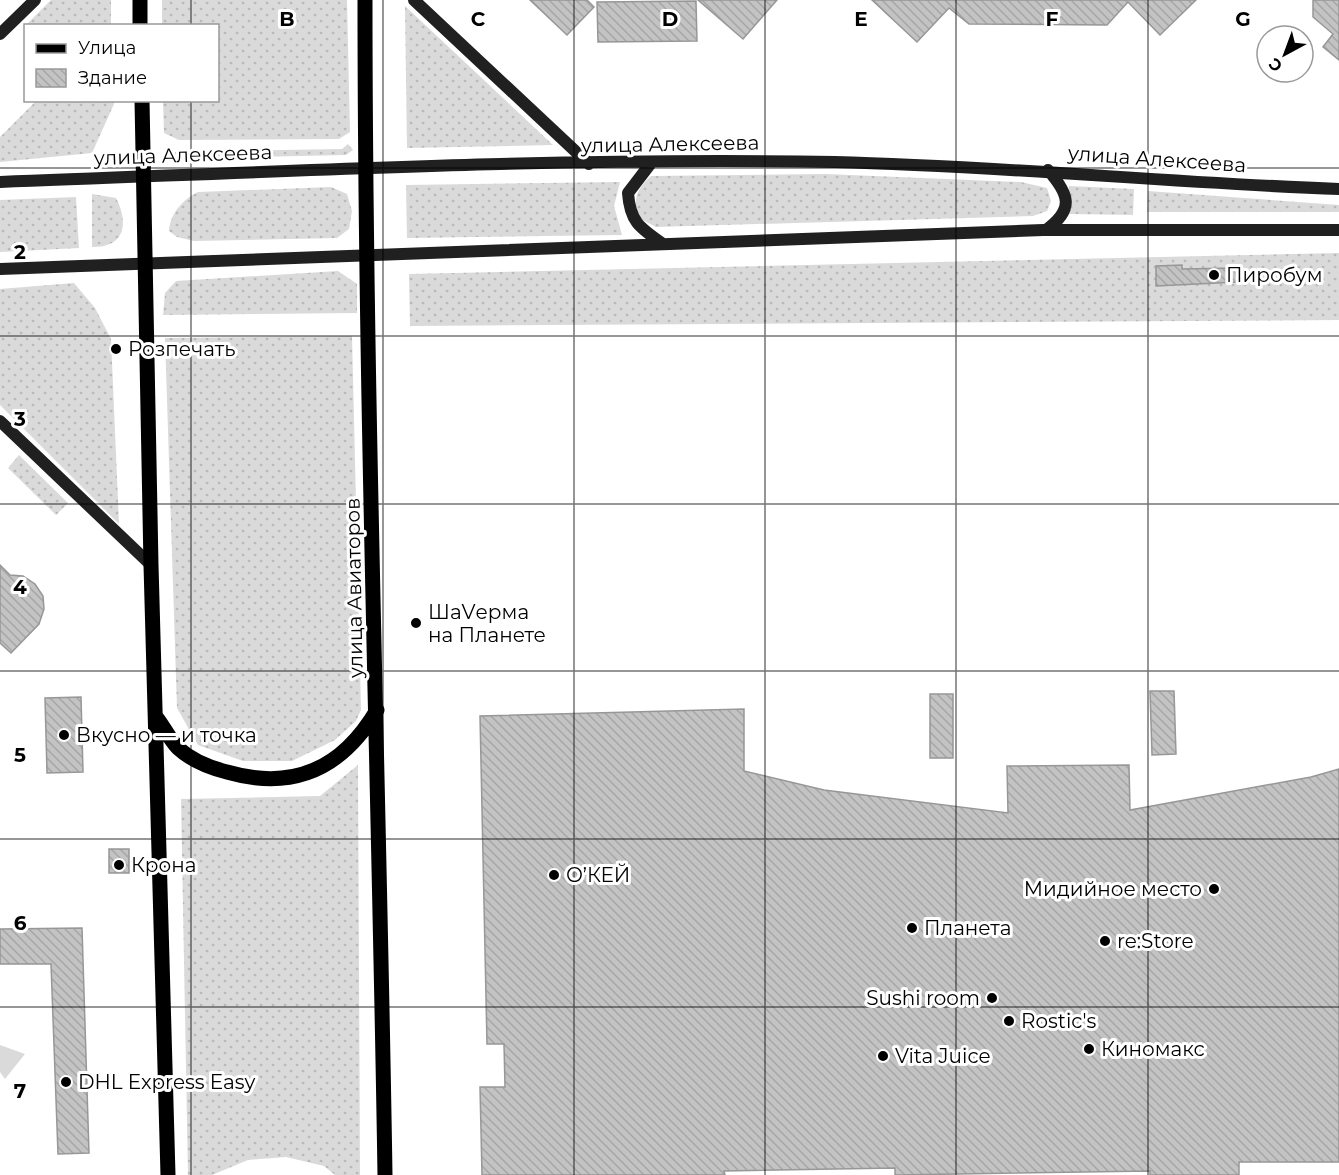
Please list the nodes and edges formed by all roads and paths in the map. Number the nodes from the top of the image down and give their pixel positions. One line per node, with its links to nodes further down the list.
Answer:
1 (35, 0): 6 (street)
2 (140, 0): 5 (main road)
3 (364, 0): 10 (main road, улица Авиаторов)
4 (414, 0): 9 (street)
5 (140, 24)
6 (0, 34)
7 (142, 102): 12 (main road)
8 (651, 163): 9 (street, улица Алексеева); 11 (street, улица Алексеева); 17 (street)
9 (589, 164): 10 (street, улица Алексеева)
10 (364, 167): 12 (street, улица Алексеева); 18 (main road, улица Авиаторов)
11 (1048, 170): 14 (street, улица Алексеева); 15 (street)
12 (143, 177): 13 (street, улица Алексеева); 19 (main road)
13 (0, 182)
14 (1339, 189)
15 (1046, 230): 16 (street); 17 (street)
16 (1339, 230)
17 (663, 244): 18 (street)
18 (366, 254): 19 (street); 23 (main road, улица Авиаторов)
19 (146, 261): 20 (street); 22 (main road)
20 (0, 269)
21 (0, 421): 22 (street)
22 (151, 565): 24 (main road)
23 (378, 709): 24 (main road); 26 (main road, улица Авиаторов)
24 (157, 718): 25 (main road)
25 (168, 1175)
26 (385, 1175)

